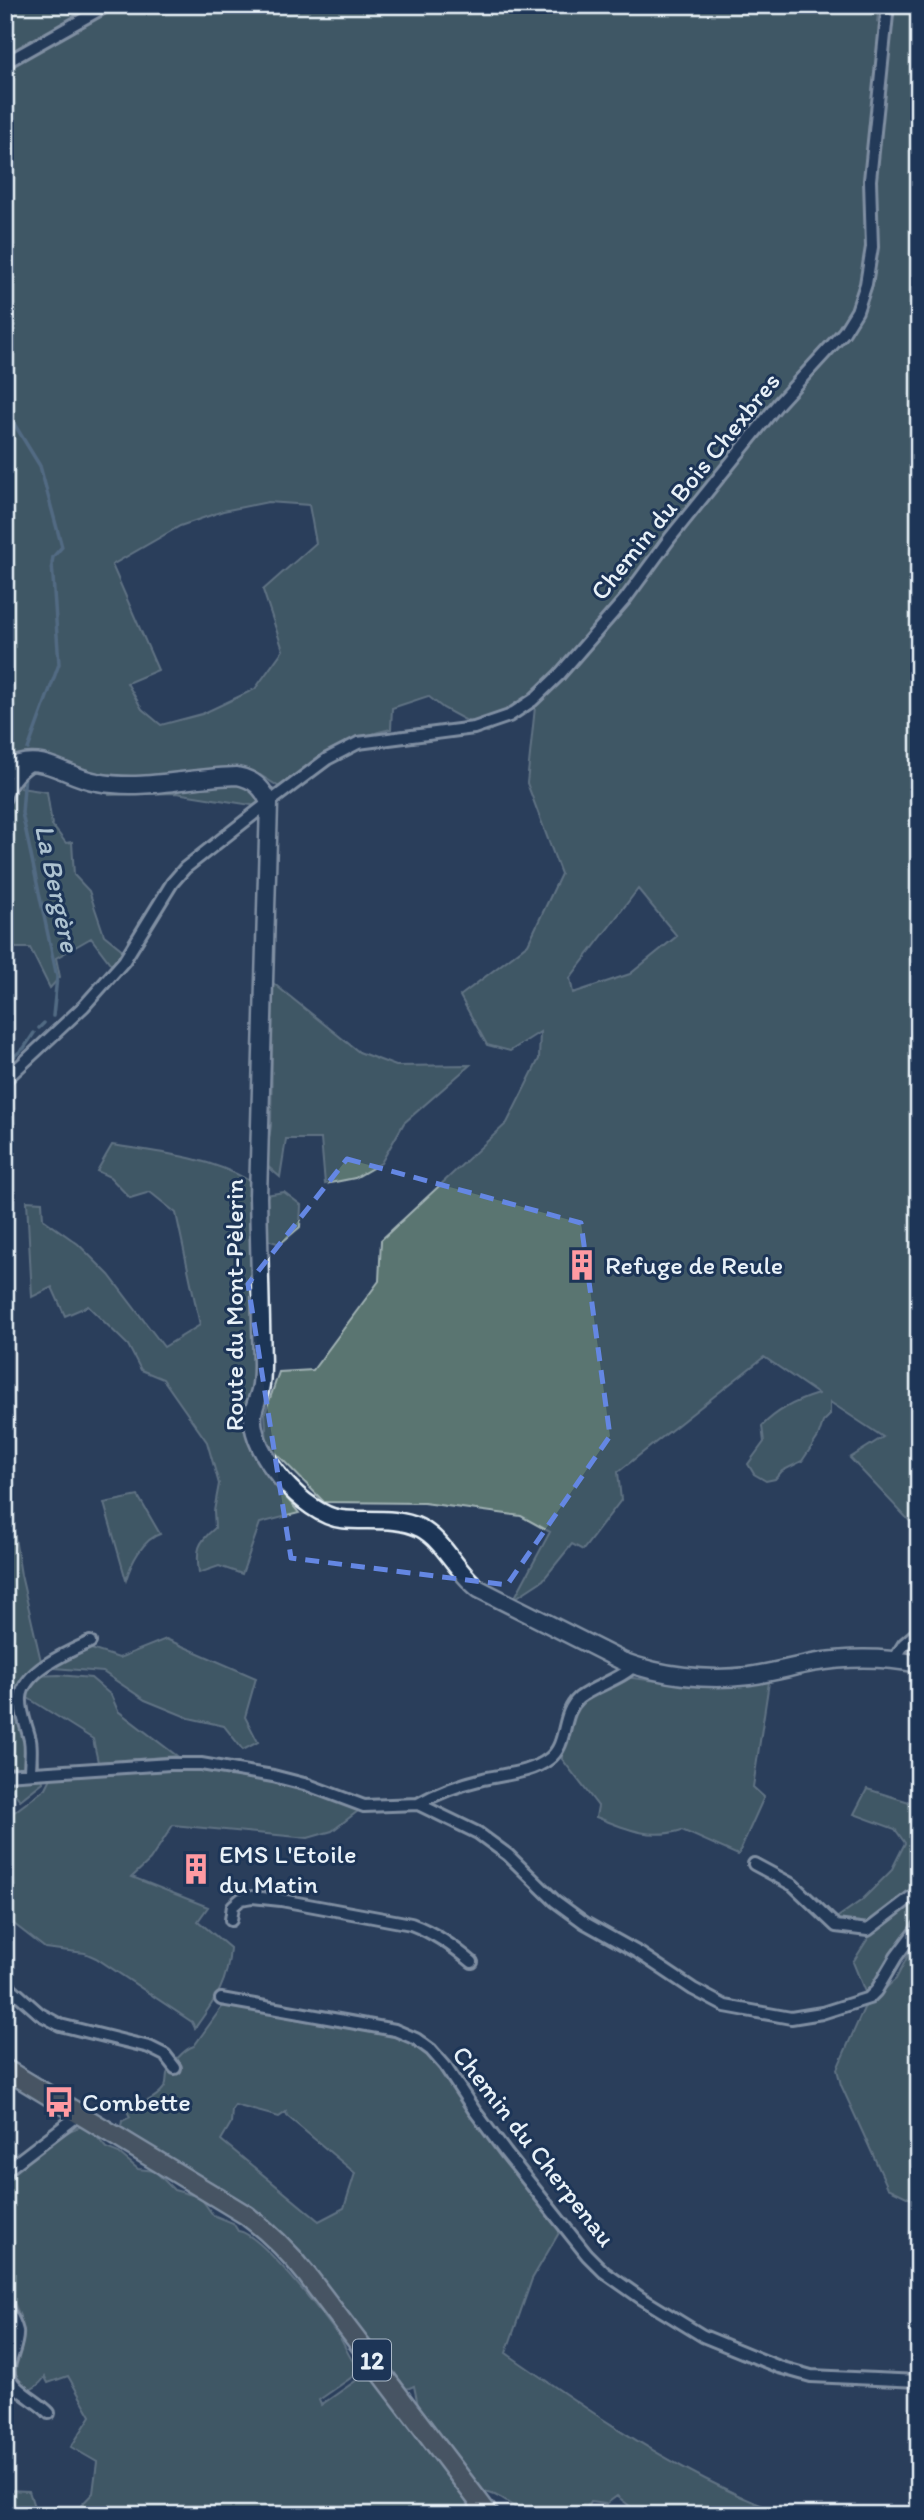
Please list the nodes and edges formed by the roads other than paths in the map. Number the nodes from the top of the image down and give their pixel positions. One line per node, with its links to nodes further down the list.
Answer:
1 (108, 5): 3 (street)
2 (888, 5): 7 (street, Chemin du Bois Chexbres)
3 (5, 63)
4 (35, 761): 5 (street); 6 (street); 7 (street)
5 (5, 770)
6 (5, 798)
7 (269, 803): 8 (street, Chemin du Bois Chexbres); 13 (street, Route du Mont-Pèlerin)
8 (5, 1080)
9 (919, 1632): 11 (street)
10 (90, 1642): 14 (street)
11 (894, 1660): 12 (street, Route du Mont-Pèlerin); 13 (street, Route du Mont-Pèlerin)
12 (919, 1664)
13 (634, 1665): 16 (street)
14 (30, 1773): 15 (street); 16 (street)
15 (5, 1775)
16 (418, 1804): 20 (street)
17 (754, 1864): 18 (street)
18 (919, 1891)
19 (231, 1920): 21 (street)
20 (919, 1926)
21 (472, 1962)
22 (5, 1983): 24 (street)
23 (221, 1999): 30 (street, Chemin du Cherpenau)
24 (175, 2068)
25 (5, 2069): 26 (main road, 12)
26 (80, 2115): 27 (street); 32 (main road, 12)
27 (6, 2170)
28 (5, 2305): 29 (street)
29 (9, 2321): 31 (street)
30 (919, 2382)
31 (49, 2413)
32 (489, 2515)

